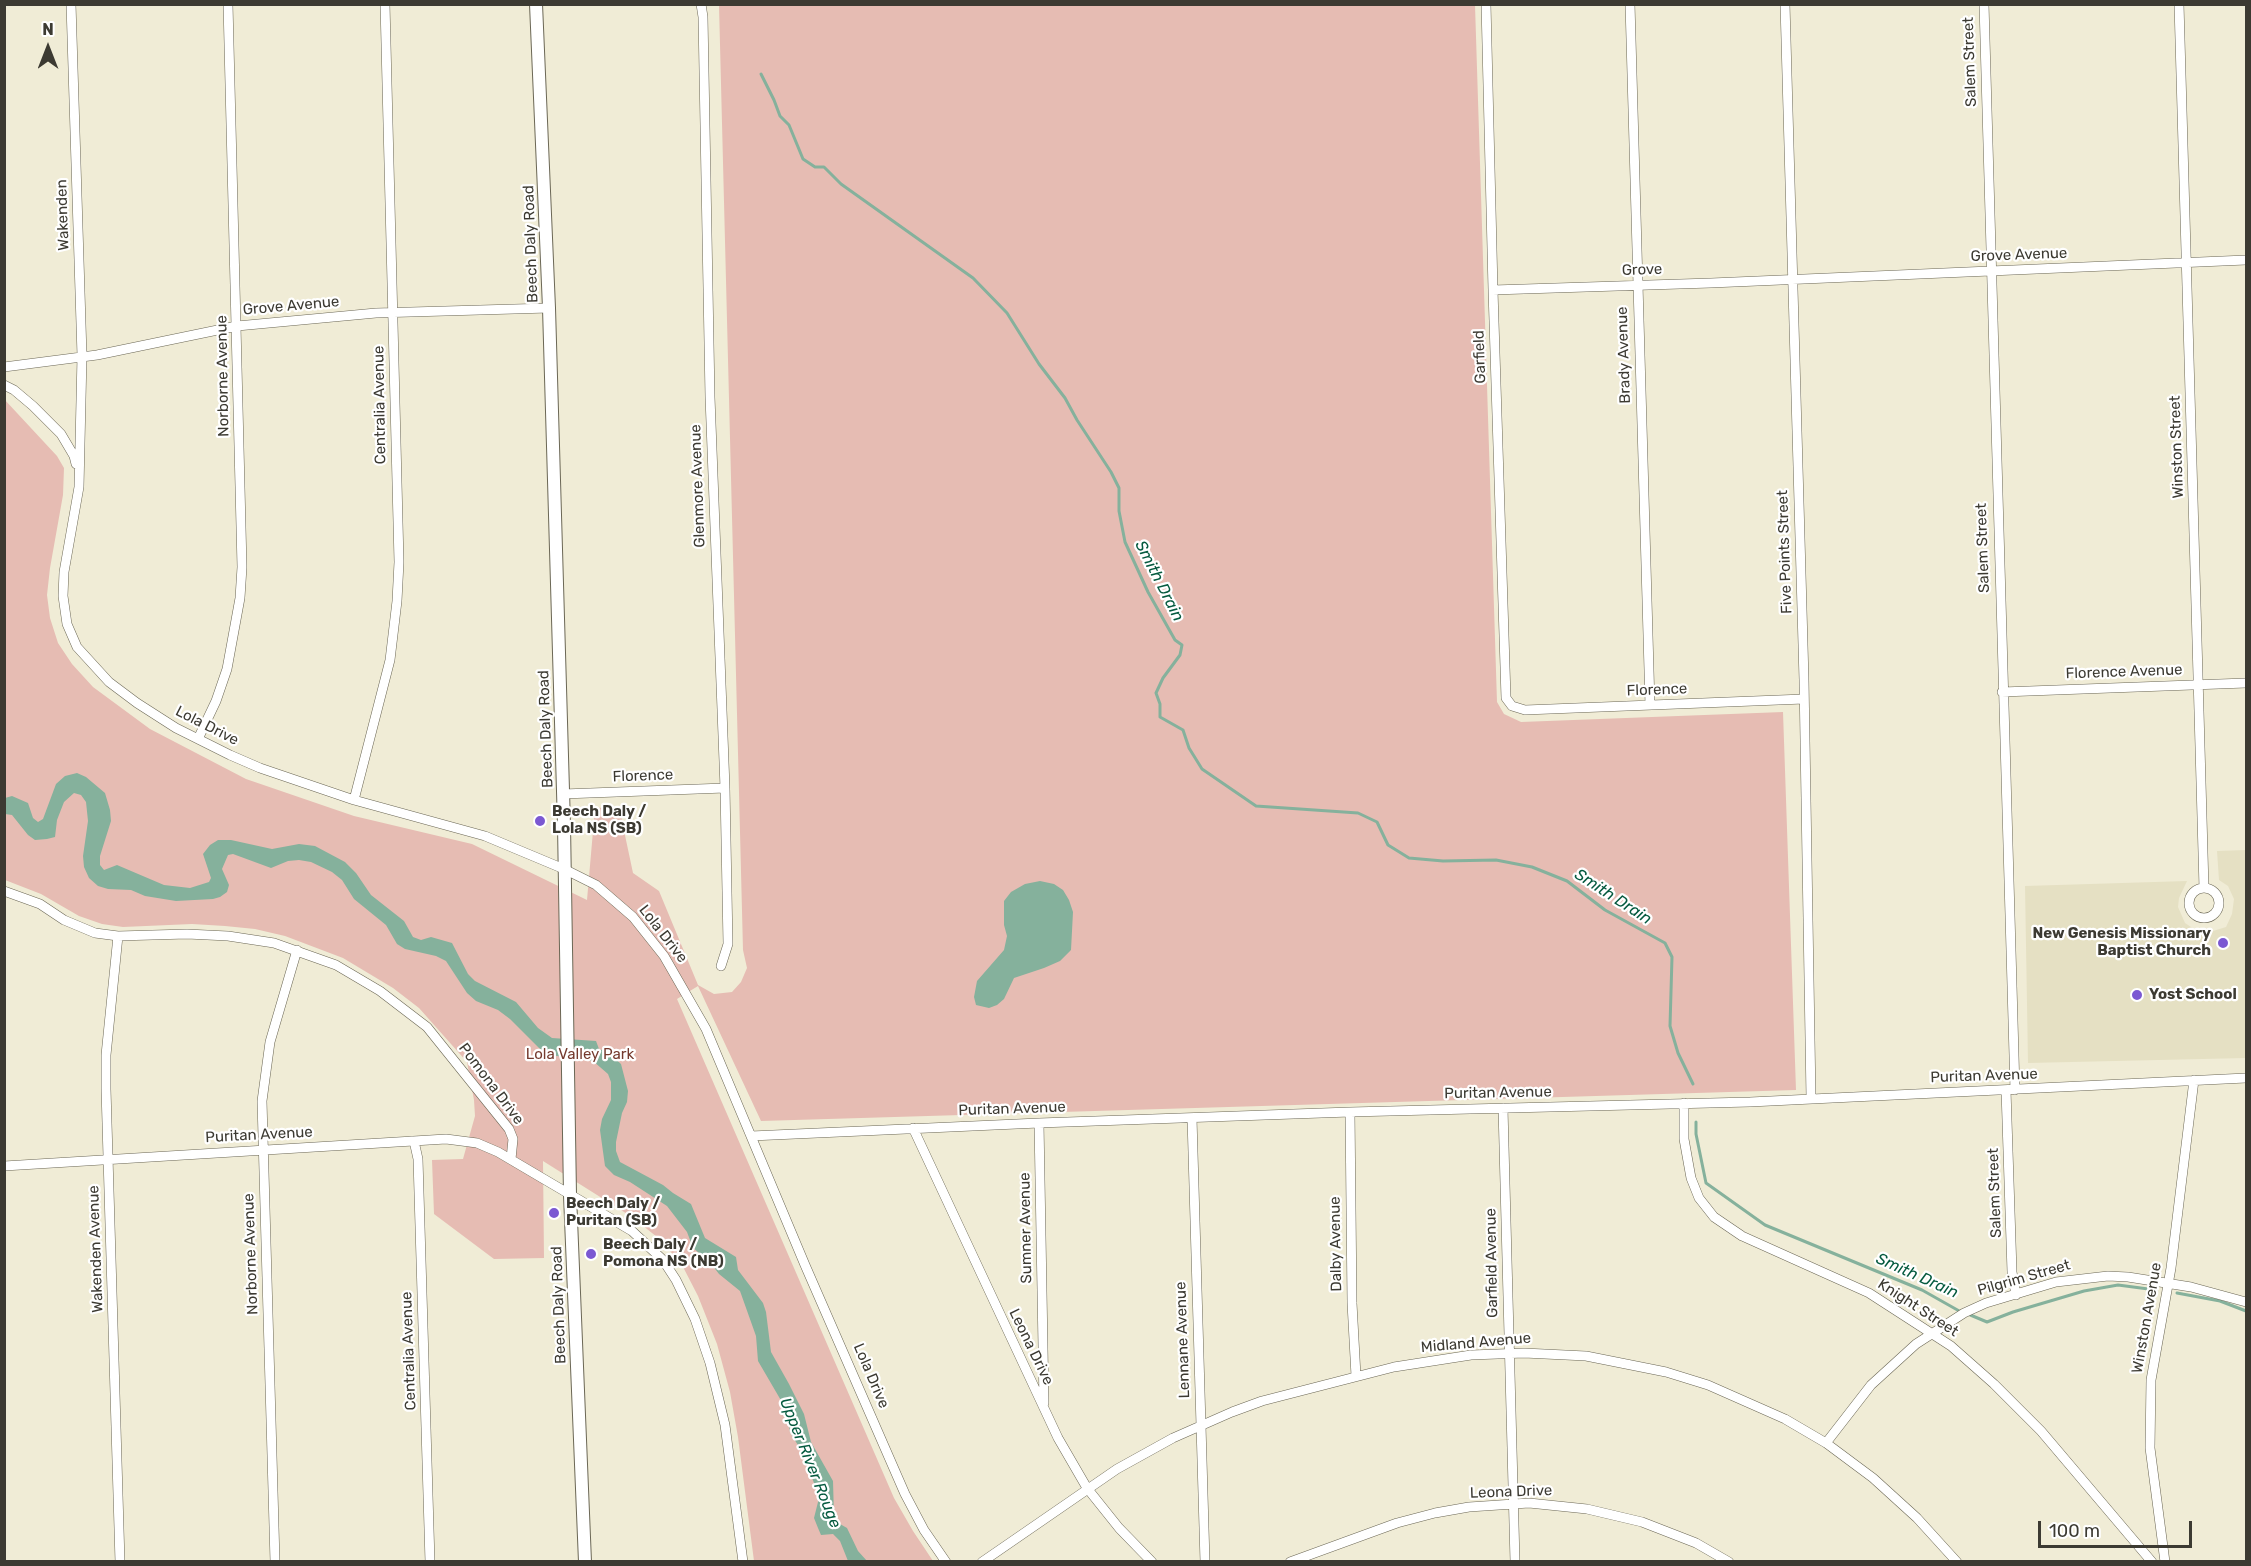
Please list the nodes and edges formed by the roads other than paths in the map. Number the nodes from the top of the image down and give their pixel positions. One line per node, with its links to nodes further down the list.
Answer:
1 (71, 4): 20 (street, Wakenden)
2 (228, 4): 19 (street, Norborne Avenue)
3 (385, 4): 18 (street, Centralia Avenue)
4 (536, 4): 17 (main road, Beech Daly Road)
5 (701, 4): 32 (street, Glenmore Avenue)
6 (1486, 4): 16 (street, Garfield)
7 (1630, 4): 15 (street, Brady Avenue)
8 (1785, 4): 14 (street, Five Points Street)
9 (1984, 4): 13 (street, Salem Street)
10 (2179, 4): 12 (street, Winston Street)
11 (2247, 260): 12 (street, Grove Avenue)
12 (2187, 263): 13 (street, Grove Avenue); 26 (street, Winston Street)
13 (1991, 272): 14 (street, Grove Avenue); 27 (street, Salem Street)
14 (1793, 279): 15 (street, Grove); 28 (street, Five Points Street)
15 (1637, 286): 16 (street, Grove); 29 (street, Brady Avenue)
16 (1493, 290): 30 (street, Garfield)
17 (549, 308): 18 (street, Grove Avenue); 33 (main road, Beech Daly Road)
18 (393, 313): 19 (street, Grove Avenue); 34 (street, Centralia Avenue)
19 (237, 326): 20 (street, Grove Avenue); 31 (street, Norborne Avenue)
20 (82, 356): 21 (street, Grove Avenue); 23 (street, Wakenden)
21 (4, 367)
22 (4, 385): 24 (street, Lola Drive)
23 (80, 424): 24 (street, Lola Drive)
24 (78, 478): 31 (street, Lola Drive)
25 (2247, 683): 26 (street, Florence Avenue)
26 (2199, 684): 27 (street, Florence Avenue); 36 (street, Winston Street)
27 (2002, 692): 43 (street, Salem Street)
28 (1804, 699): 29 (street, Florence); 44 (street, Five Points Street)
29 (1650, 705): 30 (street, Florence)
30 (1512, 706)
31 (198, 739): 34 (street, Lola Drive)
32 (725, 788): 33 (street, Florence); 40 (street, Glenmore Avenue)
33 (562, 794): 35 (main road, Beech Daly Road)
34 (354, 800): 35 (street, Lola Drive)
35 (564, 869): 51 (street, Lola Drive); 57 (main road, Beech Daly Road)
36 (2204, 888)
37 (4, 891): 38 (street, Pomona Drive)
38 (118, 936): 39 (street, Pomona Drive); 54 (street, Wakenden Avenue)
39 (297, 950): 53 (street, Norborne Avenue); 55 (street, Pomona Drive)
40 (721, 966)
41 (2247, 1078): 42 (street, Puritan Avenue)
42 (2194, 1080): 43 (street, Puritan Avenue); 58 (street, Winston Avenue)
43 (2010, 1090): 44 (street, Puritan Avenue); 59 (street, Salem Street)
44 (1811, 1098): 45 (street, Puritan Avenue)
45 (1684, 1103): 46 (street, Puritan Avenue); 61 (street, Knight Street)
46 (1503, 1108): 47 (street, Puritan Avenue); 62 (street, Garfield Avenue)
47 (1350, 1112): 48 (street, Puritan Avenue); 63 (street, Dalby Avenue)
48 (1192, 1118): 49 (street, Puritan Avenue); 65 (street, Lennane Avenue)
49 (1039, 1123): 50 (street, Puritan Avenue); 64 (street, Sumner Avenue)
50 (913, 1128): 51 (street, Puritan Avenue); 64 (street, Leona Drive)
51 (750, 1136): 74 (street, Lola Drive)
52 (414, 1141): 53 (street, Puritan Avenue); 55 (street, Puritan Avenue); 71 (street, Centralia Avenue)
53 (263, 1150): 54 (street, Puritan Avenue); 70 (street, Norborne Avenue)
54 (108, 1159): 56 (street, Puritan Avenue); 69 (street, Wakenden Avenue)
55 (511, 1159): 57 (street)
56 (4, 1166)
57 (570, 1195): 72 (main road, Beech Daly Road); 73 (street)
58 (2169, 1283): 59 (street, Pilgrim Street); 60 (street, Pilgrim Street); 83 (street, Winston Avenue)
59 (2016, 1295): 61 (street, Pilgrim Street)
60 (2247, 1302)
61 (1933, 1333): 66 (street, Pilgrim Street); 82 (street, Knight Street)
62 (1509, 1353): 63 (street, Midland Avenue); 66 (street, Midland Avenue); 68 (street, Garfield Avenue)
63 (1356, 1376): 65 (street, Midland Avenue)
64 (1043, 1405): 67 (street, Leona Drive)
65 (1200, 1426): 67 (street, Midland Avenue); 77 (street, Lennane Avenue)
66 (1826, 1443): 81 (street, Midland Avenue)
67 (1087, 1488): 75 (street, Midland Avenue); 76 (street, Leona Drive)
68 (1514, 1504): 78 (street, Leona Drive); 79 (street, Garfield Avenue); 80 (street, Leona Drive)
69 (120, 1562)
70 (275, 1562)
71 (430, 1562)
72 (585, 1562)
73 (743, 1562)
74 (946, 1562)
75 (982, 1562)
76 (1152, 1562)
77 (1205, 1562)
78 (1290, 1562)
79 (1515, 1562)
80 (1729, 1562)
81 (1957, 1562)
82 (2152, 1562)
83 (2166, 1562)

